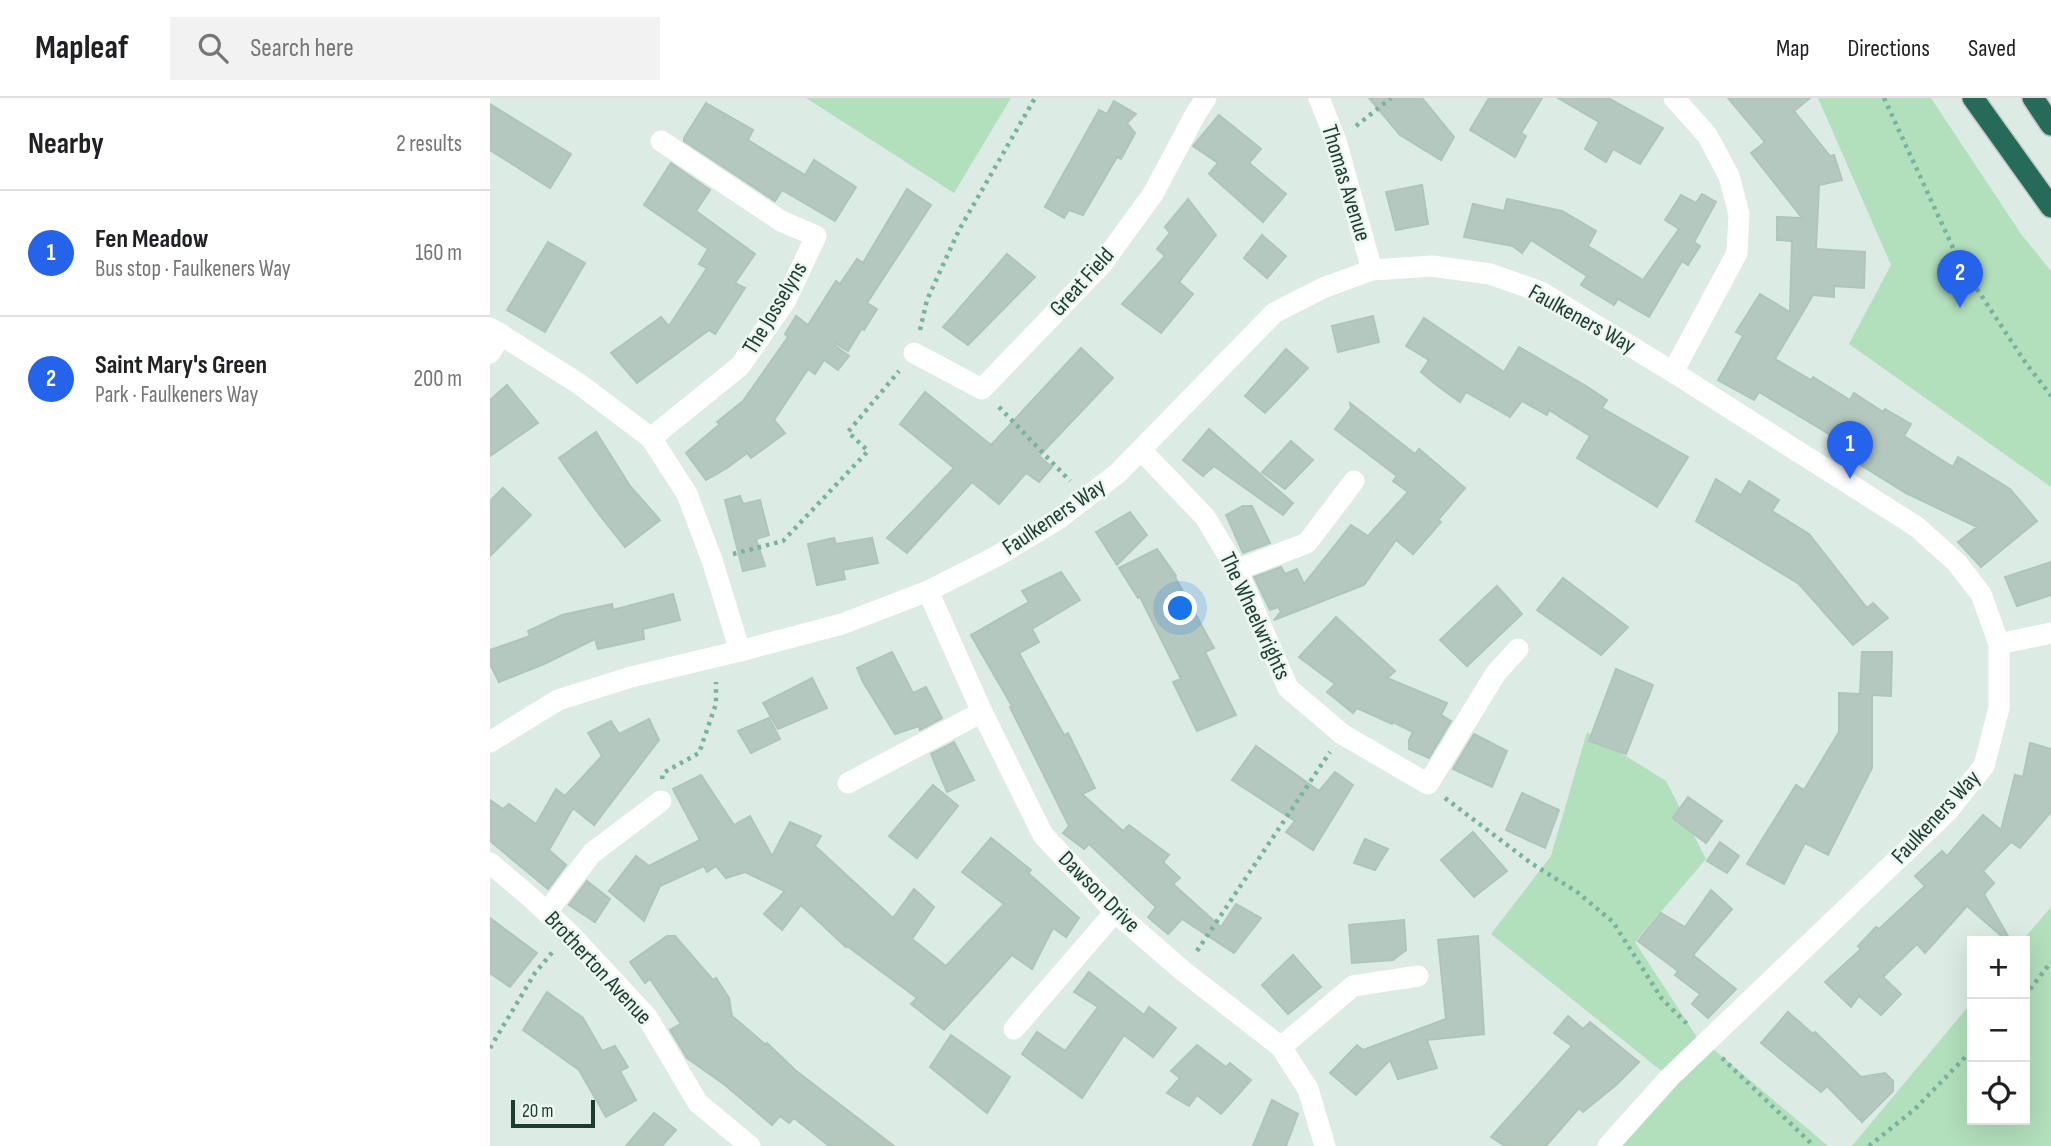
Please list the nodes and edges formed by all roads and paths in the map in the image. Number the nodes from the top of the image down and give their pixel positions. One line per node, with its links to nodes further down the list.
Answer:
1 (1206, 98): 16 (street, Great Field)
2 (1319, 98): 10 (street, Thomas Avenue)
3 (1391, 98): 10 (path)
4 (1674, 98): 15 (street)
5 (1884, 98): 17 (path)
6 (1973, 98): 11 (highway)
7 (2033, 98): 8 (highway)
8 (2051, 125)
9 (661, 141): 18 (street, The Josselyns)
10 (1336, 141): 12 (street, Thomas Avenue)
11 (2051, 207)
12 (1372, 270): 15 (street, Faulkeners Way); 19 (street, Faulkeners Way)
13 (494, 338): 18 (street)
14 (914, 353): 16 (street)
15 (1674, 372): 25 (street, Faulkeners Way)
16 (982, 389): 21 (path)
17 (2051, 396)
18 (651, 438): 27 (street)
19 (1141, 450): 21 (street, Faulkeners Way); 22 (street, The Wheelwrights)
20 (1354, 481): 22 (street)
21 (1085, 497): 23 (street, Faulkeners Way)
22 (1237, 570): 30 (street, The Wheelwrights)
23 (928, 591): 27 (street, Faulkeners Way); 29 (street, Dawson Drive)
24 (2051, 634): 25 (street)
25 (1999, 644): 44 (street, Faulkeners Way)
26 (1518, 649): 33 (street)
27 (740, 651): 28 (street, Faulkeners Way)
28 (715, 657): 31 (street, Faulkeners Way); 34 (path)
29 (982, 712): 32 (street); 37 (street, Dawson Drive)
30 (1342, 733): 33 (street, The Wheelwrights); 40 (path)
31 (490, 742)
32 (848, 783)
33 (1428, 784): 44 (path)
34 (661, 801): 36 (street)
35 (490, 863): 36 (street, Brotherton Avenue)
36 (547, 912): 38 (street, Brotherton Avenue)
37 (1115, 912): 40 (street, Dawson Drive); 43 (street)
38 (569, 933): 46 (path); 48 (street, Brotherton Avenue)
39 (2051, 962): 42 (path)
40 (1183, 971): 45 (street, Dawson Drive)
41 (1418, 976): 45 (street)
42 (2030, 989)
43 (1014, 1030)
44 (1706, 1043): 50 (street, Faulkeners Way); 51 (path)
45 (1281, 1047): 49 (street, Dawson Drive)
46 (490, 1048)
47 (1967, 1055): 52 (path)
48 (750, 1146)
49 (1325, 1146)
50 (1608, 1146)
51 (1814, 1146)
52 (1868, 1146)

